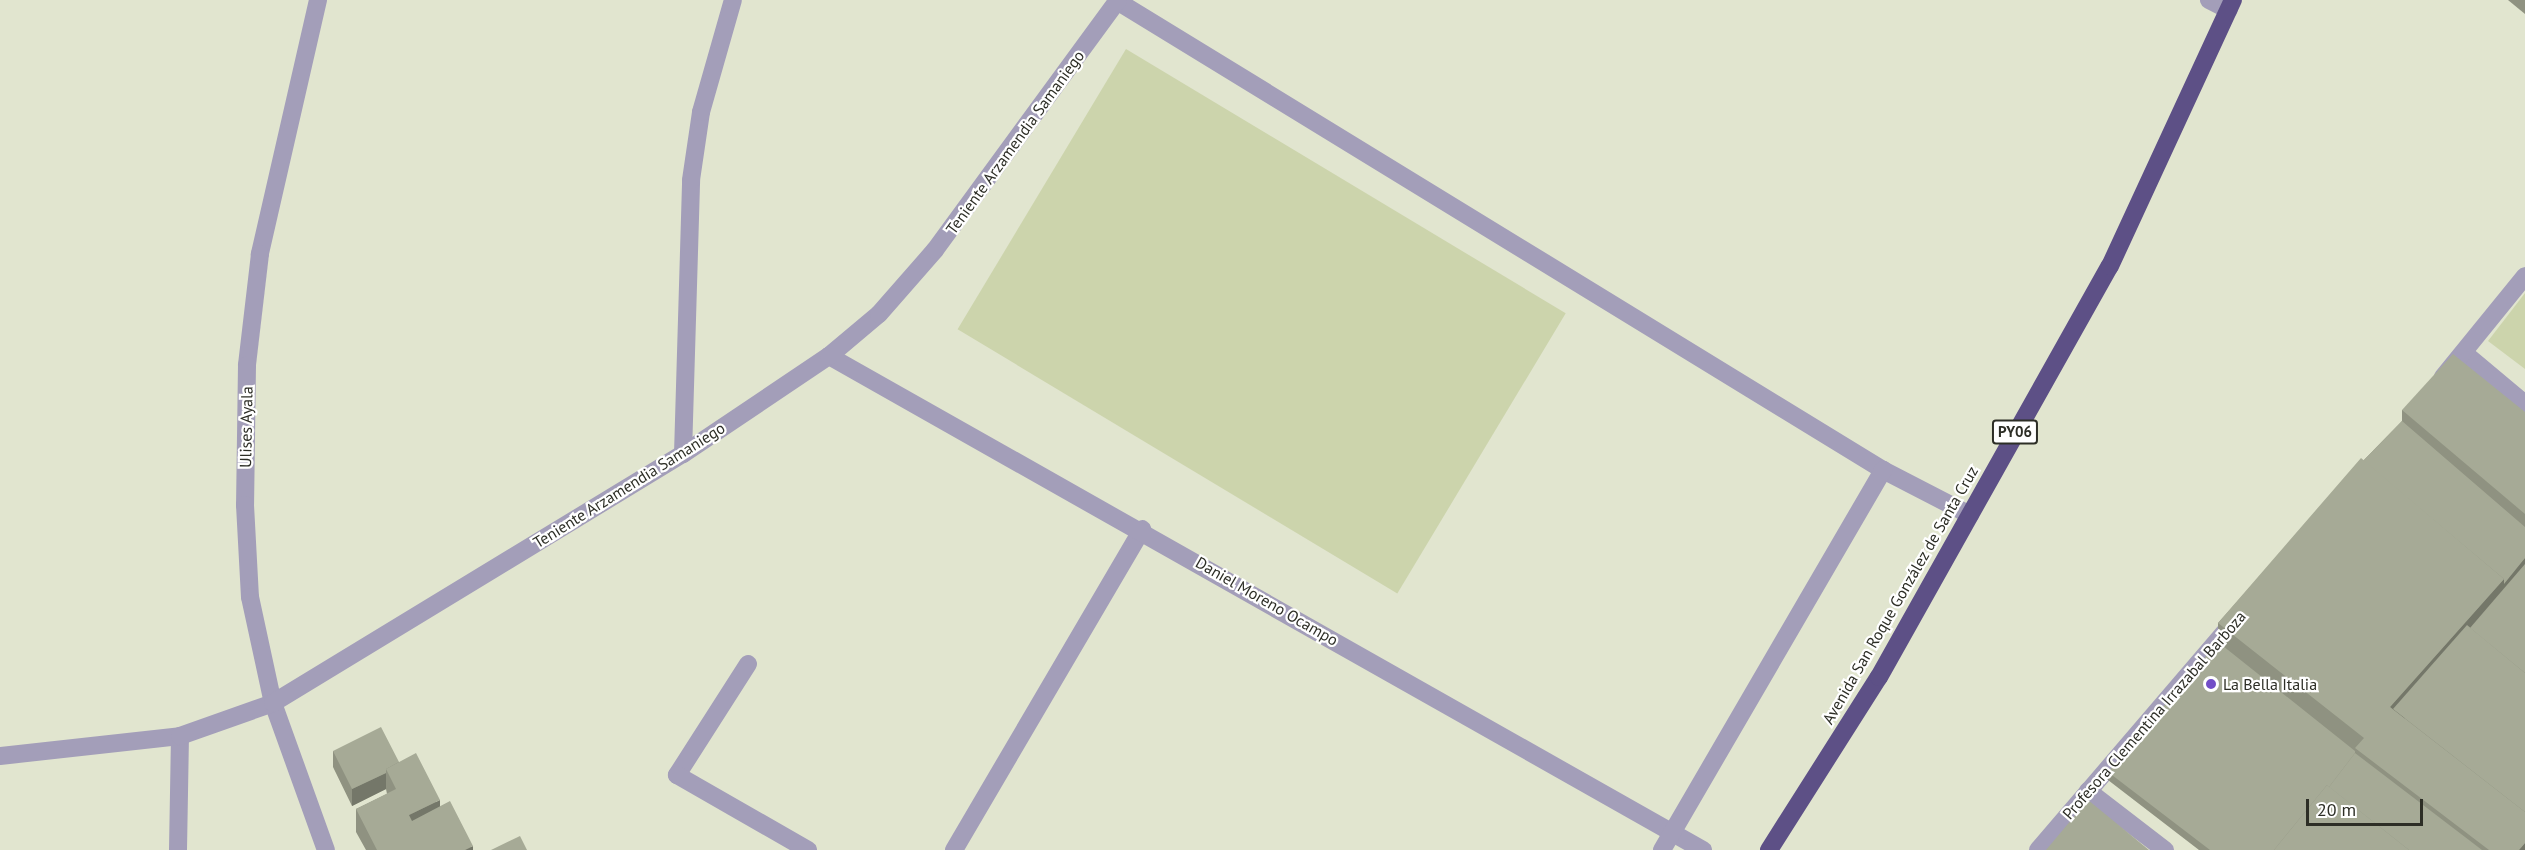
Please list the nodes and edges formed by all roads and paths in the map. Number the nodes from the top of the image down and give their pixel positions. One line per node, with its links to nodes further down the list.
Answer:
1 (318, 0): 17 (street, Ulises Ayala)
2 (733, 0): 11 (street)
3 (1116, 0): 8 (street, Teniente Arzamendia Samaniego); 12 (street)
4 (2210, 0): 5 (street)
5 (2231, 5): 13 (highway, Avenida San Roque González de Santa Cruz / PY06)
6 (2525, 276): 7 (street)
7 (2464, 353): 9 (street); 10 (street)
8 (829, 356): 11 (street, Teniente Arzamendia Samaniego); 14 (street, Daniel Moreno Ocampo)
9 (2433, 389)
10 (2525, 404)
11 (683, 454): 17 (street, Teniente Arzamendia Samaniego)
12 (1883, 470): 13 (street); 21 (street)
13 (1970, 515): 28 (highway, Avenida San Roque González de Santa Cruz / PY06)
14 (1142, 529): 21 (street, Daniel Moreno Ocampo); 25 (street)
15 (2249, 603): 20 (street, Profesora Clementina Irrazabal Barboza)
16 (748, 664): 24 (street)
17 (273, 703): 18 (street, Teniente Arzamendia Samaniego); 23 (street, Ulises Ayala)
18 (180, 736): 19 (street, Teniente Arzamendia Samaniego); 22 (street)
19 (0, 756)
20 (2088, 791): 29 (street, Profesora Clementina Irrazabal Barboza); 30 (street)
21 (1672, 832): 26 (street); 27 (street, Daniel Moreno Ocampo)
22 (178, 850)
23 (326, 850)
24 (808, 850)
25 (954, 850)
26 (1662, 850)
27 (1703, 850)
28 (1769, 850)
29 (2038, 850)
30 (2164, 850)

